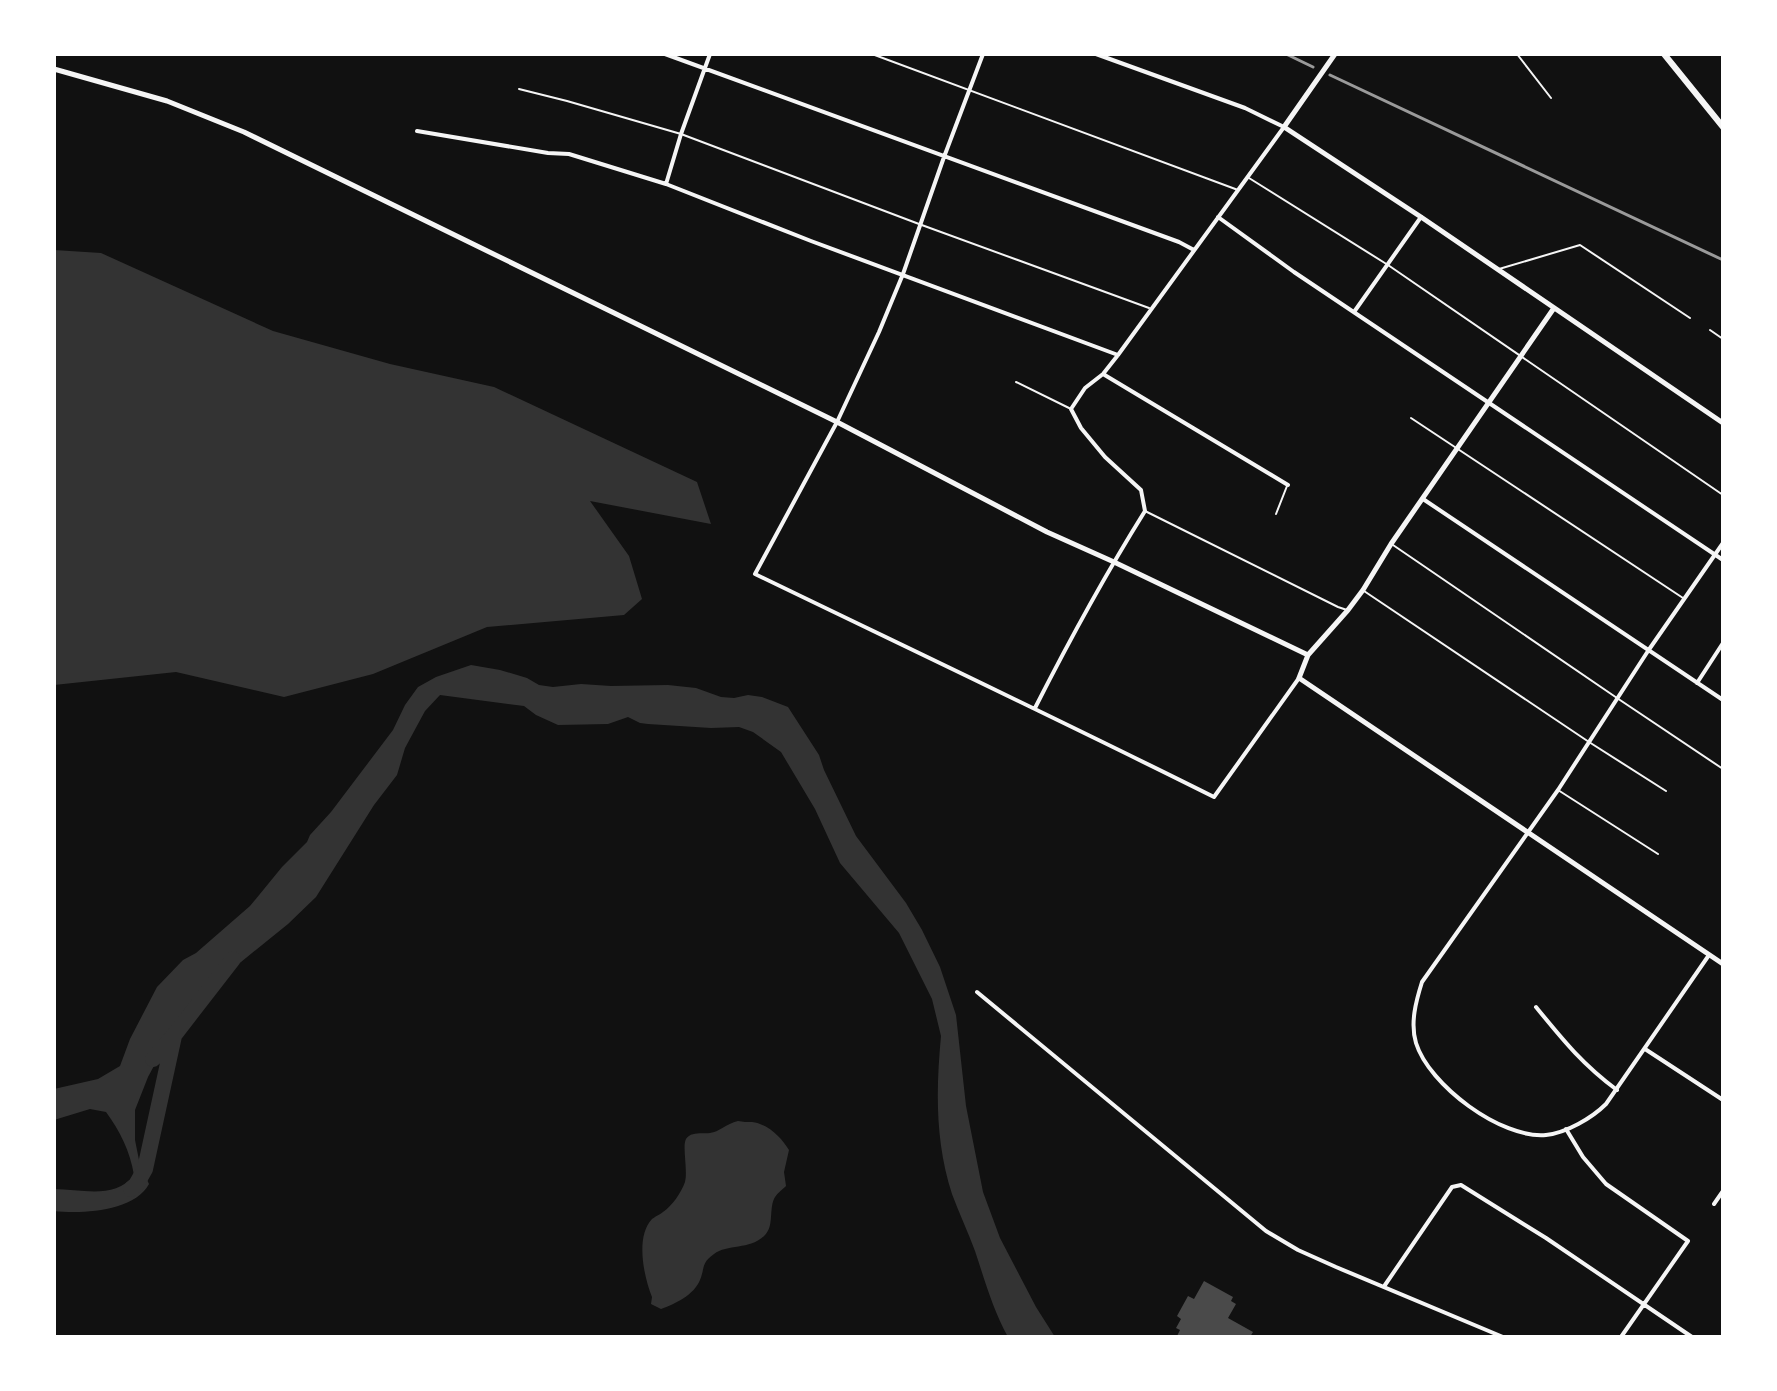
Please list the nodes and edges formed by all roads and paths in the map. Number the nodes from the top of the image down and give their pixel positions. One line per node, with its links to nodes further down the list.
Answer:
1 (665, 54): 9 (street)
2 (710, 54): 9 (street)
3 (872, 54): 12 (lane)
4 (983, 54): 12 (street)
5 (1096, 54): 14 (street)
6 (1335, 54): 14 (street)
7 (1517, 54): 13 (lane)
8 (1666, 55): 15 (main road)
9 (705, 68): 17 (street); 18 (street)
10 (54, 69): 42 (street)
11 (519, 89): 17 (lane)
12 (970, 89): 18 (street); 21 (lane)
13 (1551, 98)
14 (1284, 127): 19 (street); 23 (street)
15 (1723, 127)
16 (417, 131): 20 (street)
17 (681, 134): 20 (street); 24 (lane)
18 (944, 157): 24 (street); 25 (street)
19 (1248, 177): 21 (street); 26 (lane)
20 (666, 184): 28 (street)
21 (1239, 190): 22 (street)
22 (1218, 217): 25 (street); 31 (street)
23 (1421, 217): 26 (street); 27 (street)
24 (919, 224): 28 (street); 29 (lane)
25 (1194, 250): 29 (street)
26 (1388, 265): 31 (street); 36 (lane)
27 (1498, 269): 30 (street); 32 (lane)
28 (903, 274): 35 (street); 42 (street)
29 (1151, 308): 35 (street)
30 (1554, 308): 36 (street); 43 (street)
31 (1354, 312): 39 (street)
32 (1690, 318)
33 (1710, 330): 34 (lane)
34 (1723, 339)
35 (1118, 355): 37 (street)
36 (1520, 357): 39 (street); 46 (lane)
37 (1103, 374): 40 (street); 45 (street)
38 (1016, 382): 40 (lane)
39 (1489, 402): 44 (street); 52 (street)
40 (1071, 409): 48 (street)
41 (1411, 418): 44 (lane)
42 (837, 422): 54 (street); 65 (street)
43 (1723, 423)
44 (1457, 449): 47 (street); 56 (lane)
45 (1288, 485): 49 (lane)
46 (1723, 495)
47 (1423, 499): 51 (street); 59 (street)
48 (1145, 511): 54 (street); 57 (lane)
49 (1276, 514)
50 (1723, 543): 52 (street)
51 (1391, 544): 55 (street); 63 (lane)
52 (1715, 555): 53 (street); 56 (street)
53 (1723, 560)
54 (1114, 562): 60 (street); 65 (street)
55 (1363, 590): 57 (street); 66 (lane)
56 (1684, 599): 59 (street)
57 (1348, 610): 60 (street)
58 (1723, 643): 62 (street)
59 (1648, 651): 62 (street); 63 (street)
60 (1308, 655): 61 (street)
61 (1299, 678): 65 (street); 70 (street)
62 (1697, 683): 64 (street)
63 (1617, 698): 66 (street); 67 (lane)
64 (1723, 700)
65 (1035, 708)
66 (1589, 742): 68 (street); 69 (lane)
67 (1723, 769)
68 (1558, 790): 70 (street); 71 (lane)
69 (1666, 791)
70 (1527, 833): 72 (street); 79 (street)
71 (1658, 854)
72 (1709, 955): 73 (street); 76 (street)
73 (1723, 964)
74 (977, 992): 82 (street)
75 (1536, 1007): 77 (street)
76 (1645, 1049): 77 (street); 78 (street)
77 (1617, 1090): 79 (street)
78 (1723, 1100)
79 (1566, 1129): 83 (street)
80 (1723, 1191): 81 (street)
81 (1714, 1204)
82 (1385, 1286): 83 (street); 84 (street)
83 (1643, 1304): 85 (street); 86 (street)
84 (1503, 1337)
85 (1621, 1337)
86 (1692, 1337)

